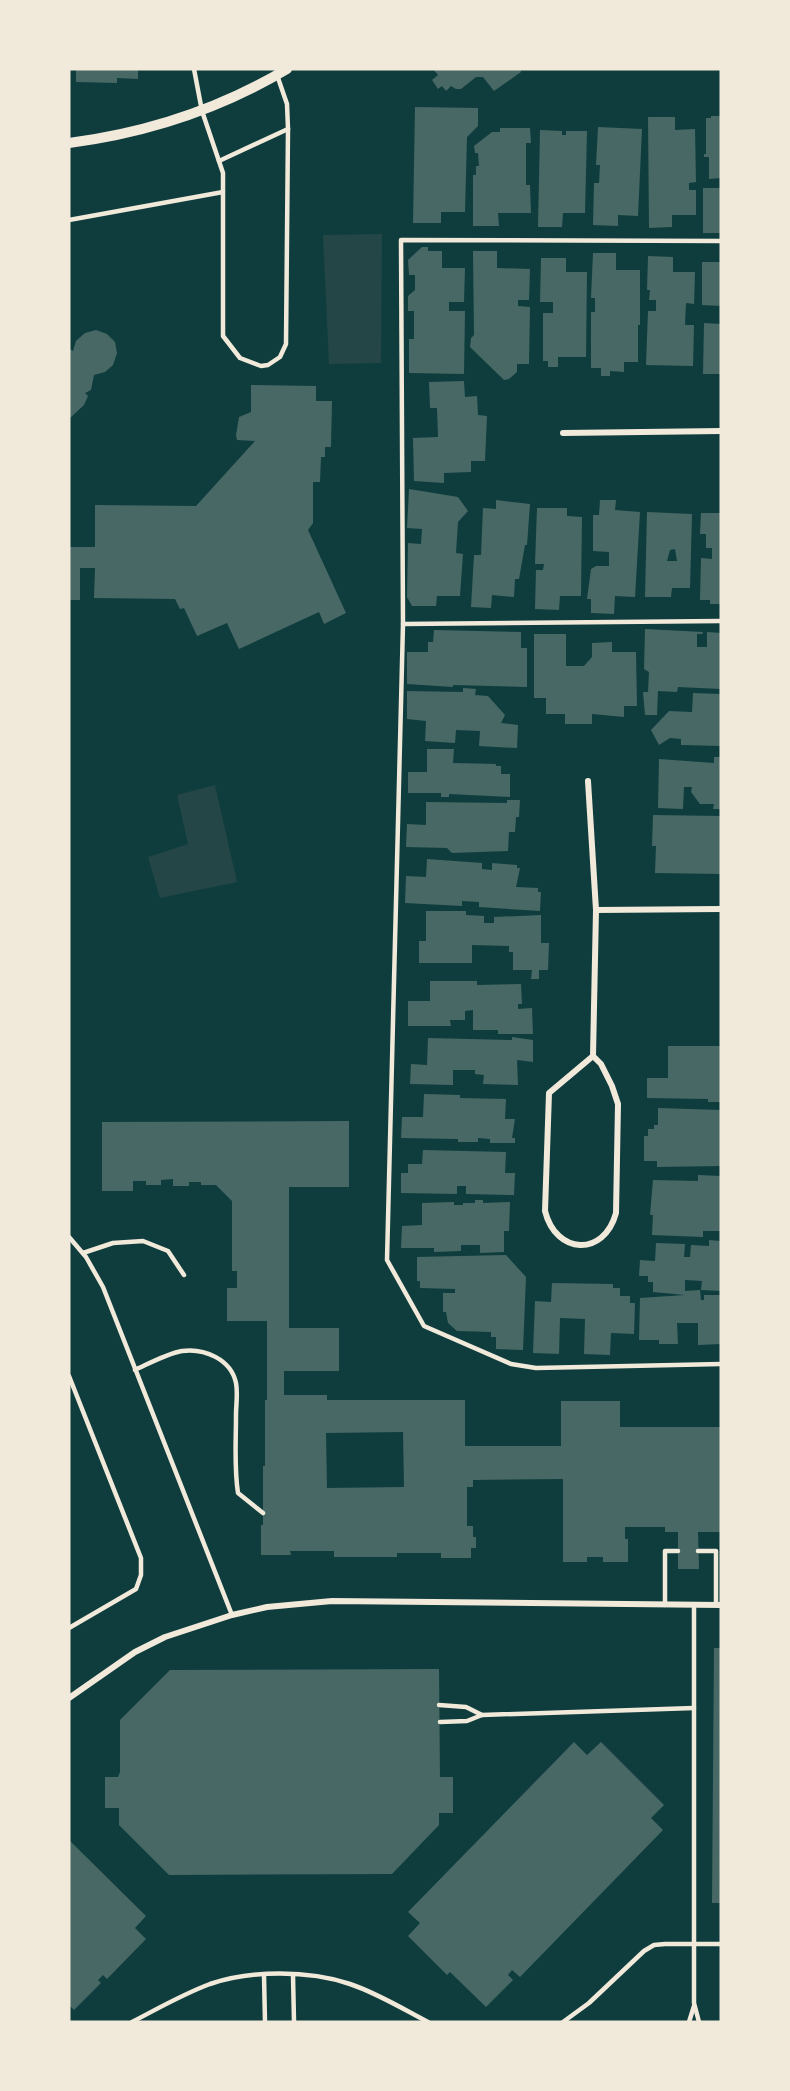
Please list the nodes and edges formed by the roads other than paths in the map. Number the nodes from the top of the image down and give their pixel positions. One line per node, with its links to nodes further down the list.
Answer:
1 (194, 69): 3 (lane)
2 (282, 72): 3 (street); 4 (lane)
3 (202, 111): 5 (street); 6 (lane)
4 (288, 129): 6 (lane); 7 (lane)
5 (69, 142)
6 (219, 161): 7 (lane)
7 (223, 192): 8 (lane)
8 (69, 220)
9 (721, 241): 13 (lane)
10 (721, 431): 11 (street)
11 (563, 433)
12 (721, 621): 13 (lane)
13 (403, 624): 21 (lane)
14 (588, 781): 16 (street)
15 (721, 909): 16 (street)
16 (596, 910): 17 (street)
17 (593, 1056): 17 (street)
18 (69, 1237): 19 (lane)
19 (83, 1253): 20 (lane); 22 (lane)
20 (184, 1275)
21 (721, 1364)
22 (135, 1370): 24 (lane); 30 (lane)
23 (69, 1376): 31 (lane)
24 (263, 1513)
25 (678, 1551): 27 (lane)
26 (698, 1551): 29 (lane)
27 (665, 1605): 28 (street); 30 (street)
28 (694, 1605): 29 (street); 34 (lane)
29 (718, 1605)
30 (232, 1615): 32 (street)
31 (69, 1628)
32 (69, 1698)
33 (439, 1706): 35 (lane)
34 (694, 1708): 35 (lane); 37 (lane)
35 (482, 1715): 36 (lane)
36 (440, 1722)
37 (694, 1944): 38 (lane); 41 (lane); 46 (lane)
38 (721, 1944)
39 (264, 1975): 40 (lane); 42 (lane); 43 (lane)
40 (293, 1975): 44 (lane); 45 (lane)
41 (694, 2003): 47 (lane); 48 (lane)
42 (132, 2022)
43 (265, 2022)
44 (294, 2022)
45 (428, 2022)
46 (563, 2022)
47 (689, 2022)
48 (699, 2022)

